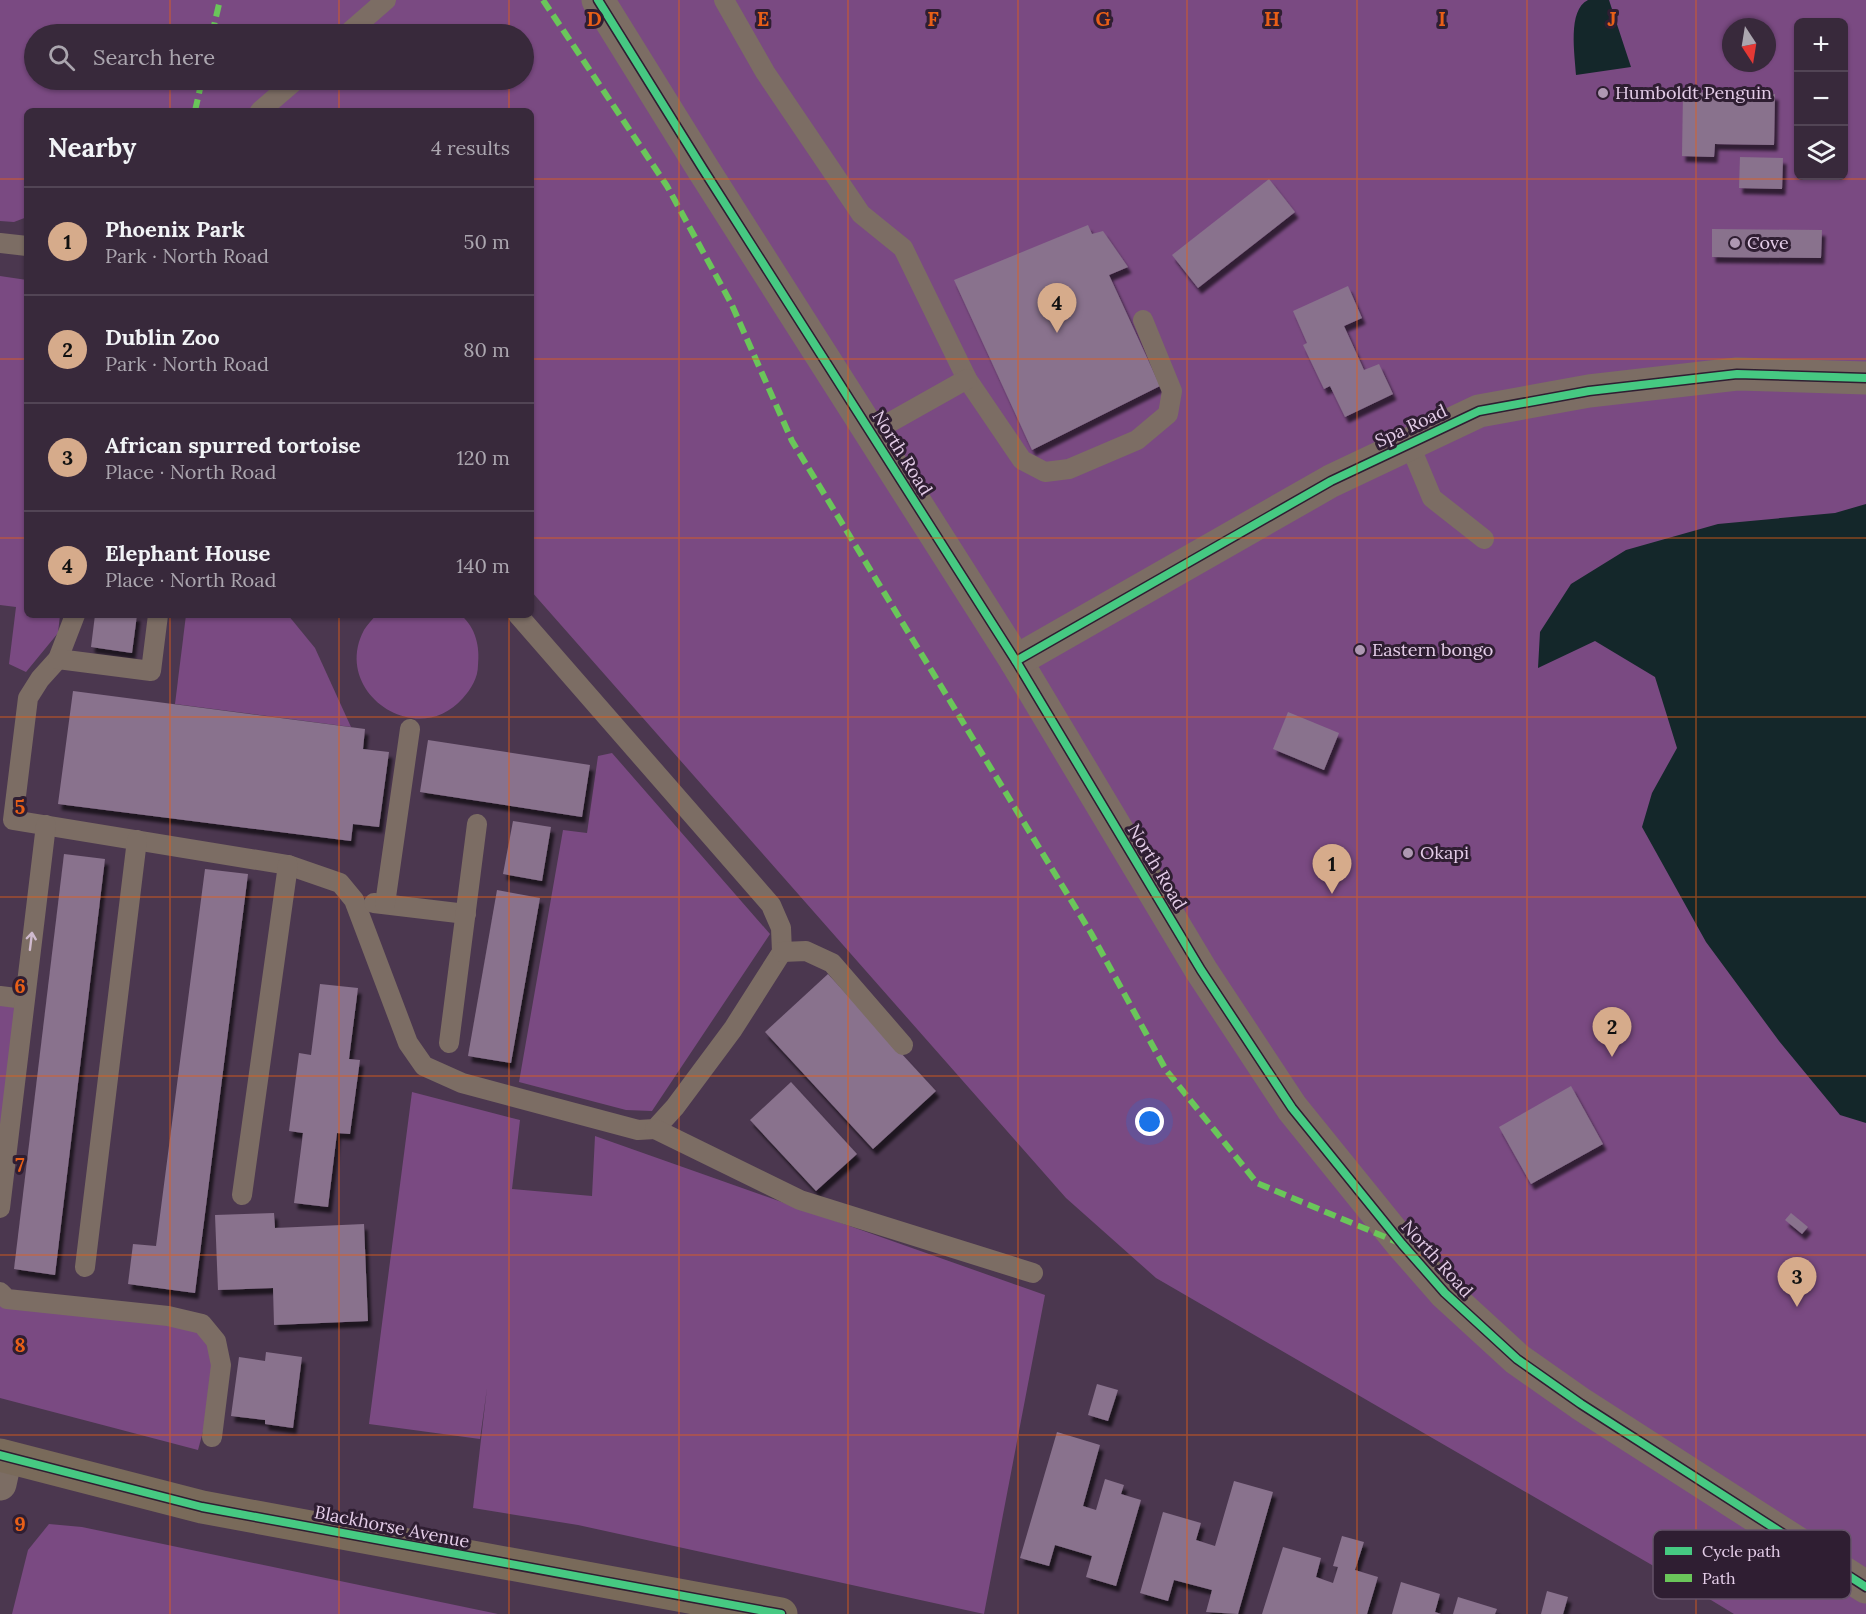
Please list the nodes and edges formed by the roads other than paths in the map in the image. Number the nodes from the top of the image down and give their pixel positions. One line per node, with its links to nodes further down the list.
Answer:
1 (386, 0): 4 (lane)
2 (598, 0): 12 (street, North Road)
3 (724, 0): 11 (lane)
4 (358, 24)
5 (284, 90): 6 (lane)
6 (263, 108)
7 (0, 243): 8 (lane)
8 (24, 246)
9 (1143, 320): 11 (lane)
10 (1866, 378): 13 (street, Spa Road)
11 (967, 379): 12 (lane)
12 (871, 433): 19 (street, North Road)
13 (1409, 443): 14 (lane); 19 (street, Spa Road)
14 (1484, 539)
15 (74, 618): 18 (lane)
16 (158, 618): 18 (lane)
17 (521, 618): 29 (lane)
18 (58, 659): 21 (lane)
19 (1016, 661): 42 (street, North Road)
20 (410, 729): 27 (lane)
21 (6, 820): 23 (lane)
22 (477, 824): 28 (lane)
23 (46, 825): 24 (lane); 31 (lane, one-way to 23)
24 (137, 840): 25 (lane); 37 (lane)
25 (288, 865): 26 (lane); 35 (lane)
26 (354, 900): 27 (lane); 34 (lane)
27 (385, 904): 28 (lane)
28 (466, 914): 32 (lane)
29 (782, 952): 33 (lane); 34 (lane)
30 (0, 996): 31 (lane)
31 (24, 999): 36 (lane)
32 (449, 1043)
33 (903, 1045)
34 (655, 1129): 38 (lane)
35 (242, 1194)
36 (0, 1208)
37 (85, 1267)
38 (1033, 1273)
39 (0, 1293): 40 (lane)
40 (212, 1437)
41 (2, 1466): 45 (main road, Blackhorse Avenue)
42 (1778, 1530)
43 (1851, 1577): 44 (street, North Road)
44 (1866, 1587)
45 (781, 1614)

